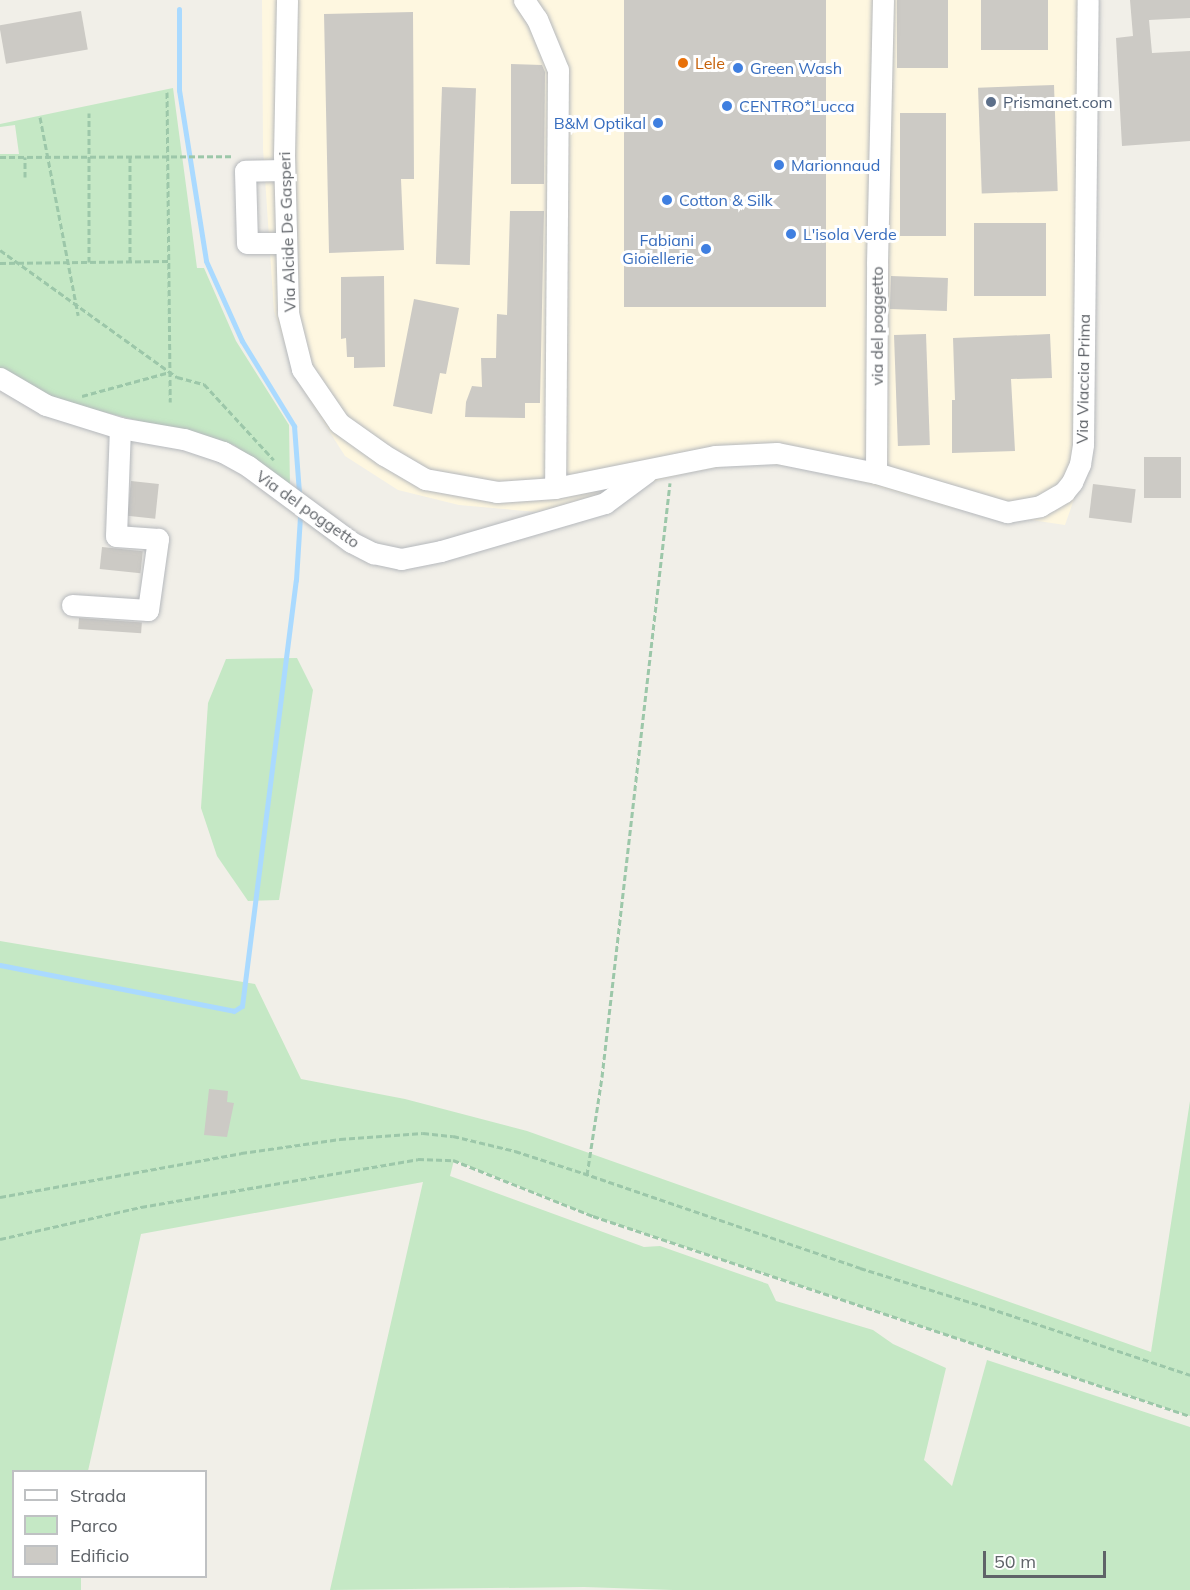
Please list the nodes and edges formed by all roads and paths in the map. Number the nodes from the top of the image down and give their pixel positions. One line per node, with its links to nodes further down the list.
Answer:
1 (287, 0): 15 (street, Via Alcide De Gasperi)
2 (524, 0): 36 (street)
3 (883, 0): 35 (street, via del poggetto)
4 (1088, 0): 35 (street, Via Viaccia Prima)
5 (167, 92): 8 (path)
6 (89, 113): 13 (path)
7 (40, 117): 12 (path)
8 (168, 156): 9 (path); 14 (path); 19 (path)
9 (200, 156)
10 (0, 157): 11 (path)
11 (25, 157): 12 (path); 16 (path)
12 (48, 157): 13 (path); 20 (path)
13 (89, 157): 14 (path); 21 (path)
14 (130, 157): 22 (path)
15 (284, 170): 17 (street, Via Alcide De Gasperi); 17 (street)
16 (25, 177)
17 (286, 243): 36 (street, Via Alcide De Gasperi)
18 (0, 250): 24 (path)
19 (169, 261): 22 (path); 27 (path)
20 (68, 262): 21 (path); 24 (path); 25 (path)
21 (89, 262): 22 (path)
22 (130, 262)
23 (0, 263): 24 (path)
24 (18, 263): 25 (path)
25 (76, 304): 26 (path); 27 (path)
26 (78, 315)
27 (170, 372): 29 (path); 30 (path); 32 (path)
28 (0, 378): 30 (street, Via del poggetto)
29 (170, 402)
30 (46, 405): 31 (street, Via del poggetto)
31 (120, 428): 34 (street, Via del poggetto); 37 (street)
32 (274, 461)
33 (672, 465): 34 (street, Via Viaccia Prima); 35 (street, Via Viaccia Prima); 38 (path)
34 (643, 471): 36 (street, Via Alcide De Gasperi)
35 (876, 473)
36 (555, 488)
37 (72, 605)
38 (587, 1175): 39 (path); 41 (path)
39 (0, 1197)
40 (0, 1239): 42 (path)
41 (1190, 1375)
42 (1190, 1416)

